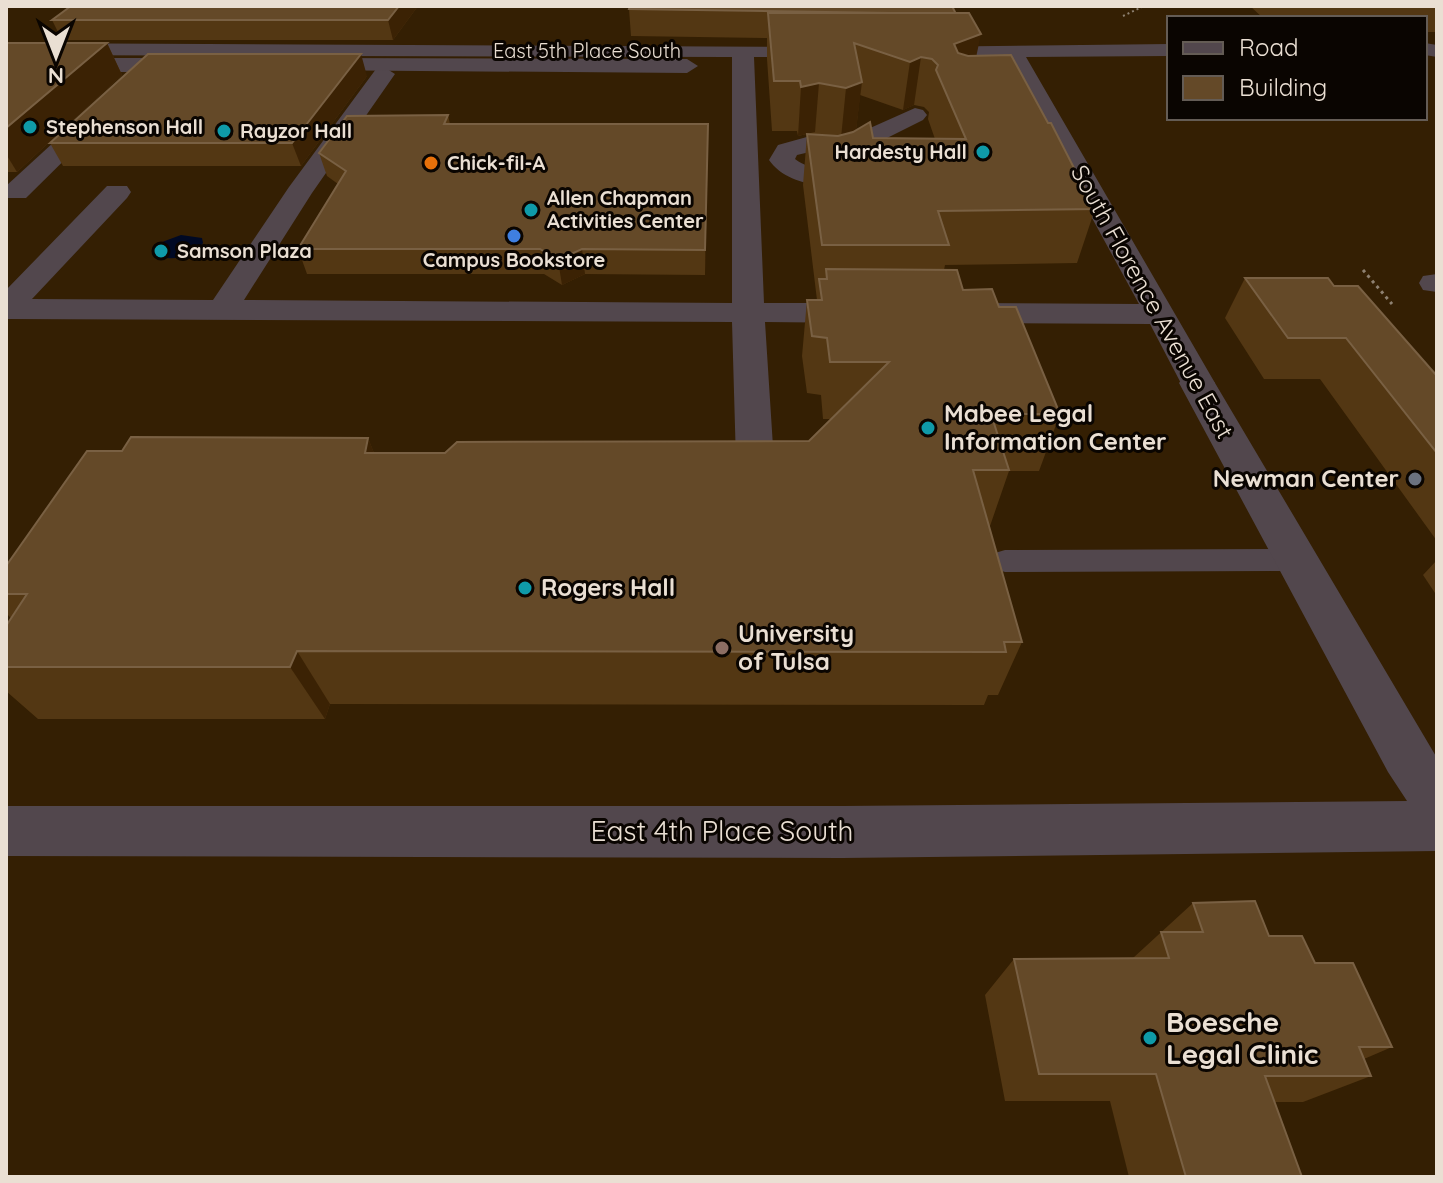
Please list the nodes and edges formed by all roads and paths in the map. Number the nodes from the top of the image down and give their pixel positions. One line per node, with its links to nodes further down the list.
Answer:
1 (6, 49): 4 (street, East 5th Place South)
2 (1011, 50): 3 (street); 7 (street); 24 (street, South Florence Avenue East)
3 (1167, 50)
4 (743, 51): 5 (street, East 5th Place South); 14 (street)
5 (853, 51)
6 (900, 51): 7 (street)
7 (947, 51): 12 (street)
8 (6, 65): 9 (street, East 5th Place South)
9 (151, 65): 10 (street, East 5th Place South); 15 (street)
10 (687, 66)
11 (384, 74): 20 (street)
12 (959, 78)
13 (915, 115): 14 (street)
14 (745, 161): 21 (street)
15 (16, 192)
16 (117, 192): 19 (street)
17 (1363, 270): 18 (path)
18 (1392, 304)
19 (6, 308): 20 (street)
20 (223, 309): 21 (street)
21 (748, 313): 22 (street); 25 (street)
22 (887, 313)
23 (933, 313): 24 (street)
24 (1161, 314): 26 (street, South Florence Avenue East)
25 (755, 462)
26 (1296, 560): 27 (lane); 28 (street, South Florence Avenue East)
27 (1005, 561)
28 (1437, 802)
29 (1437, 826): 30 (street, East 4th Place South)
30 (6, 831)

